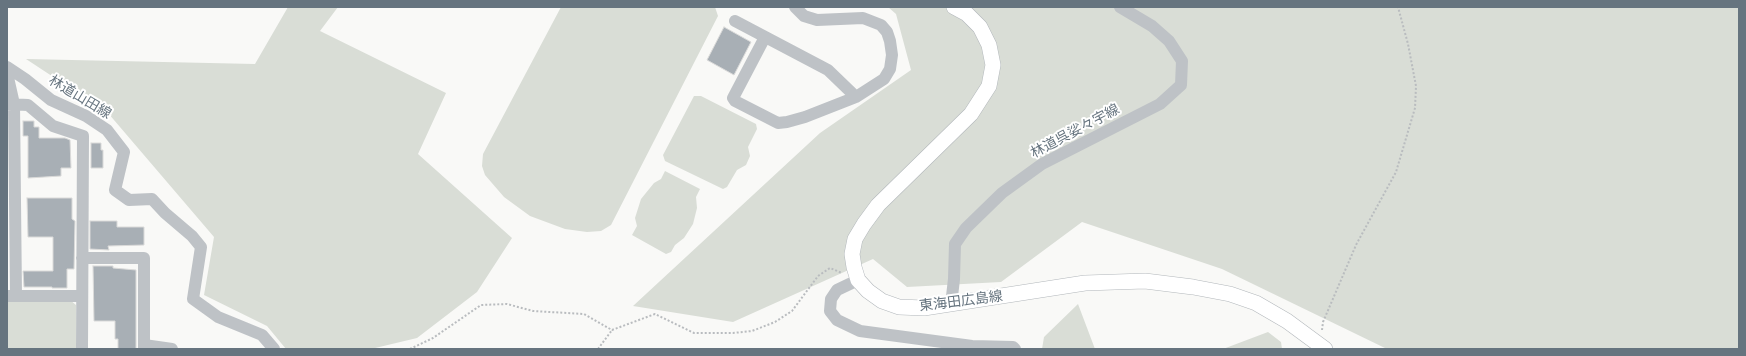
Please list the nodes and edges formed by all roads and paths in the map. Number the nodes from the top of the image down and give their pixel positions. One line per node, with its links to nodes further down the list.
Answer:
1 (795, 7): 9 (street)
2 (954, 7): 12 (main road)
3 (1120, 7): 15 (street, 林道呉娑々宇線)
4 (1398, 7): 18 (path)
5 (735, 21): 6 (street)
6 (764, 37): 9 (street); 9 (street)
7 (7, 67): 21 (street, 林道山田線)
8 (7, 73): 10 (street)
9 (856, 97)
10 (11, 104): 11 (street); 13 (street)
11 (82, 258): 14 (street); 17 (street)
12 (858, 280): 15 (main road, 東海田広島線); 16 (path); 24 (street)
13 (11, 296): 14 (street)
14 (82, 296): 19 (street)
15 (951, 304): 18 (main road, 東海田広島線)
16 (612, 330): 22 (path); 23 (path)
17 (144, 347): 20 (street)
18 (1323, 347)
19 (82, 349)
20 (172, 349)
21 (274, 349)
22 (410, 349)
23 (598, 349)
24 (1015, 349)

